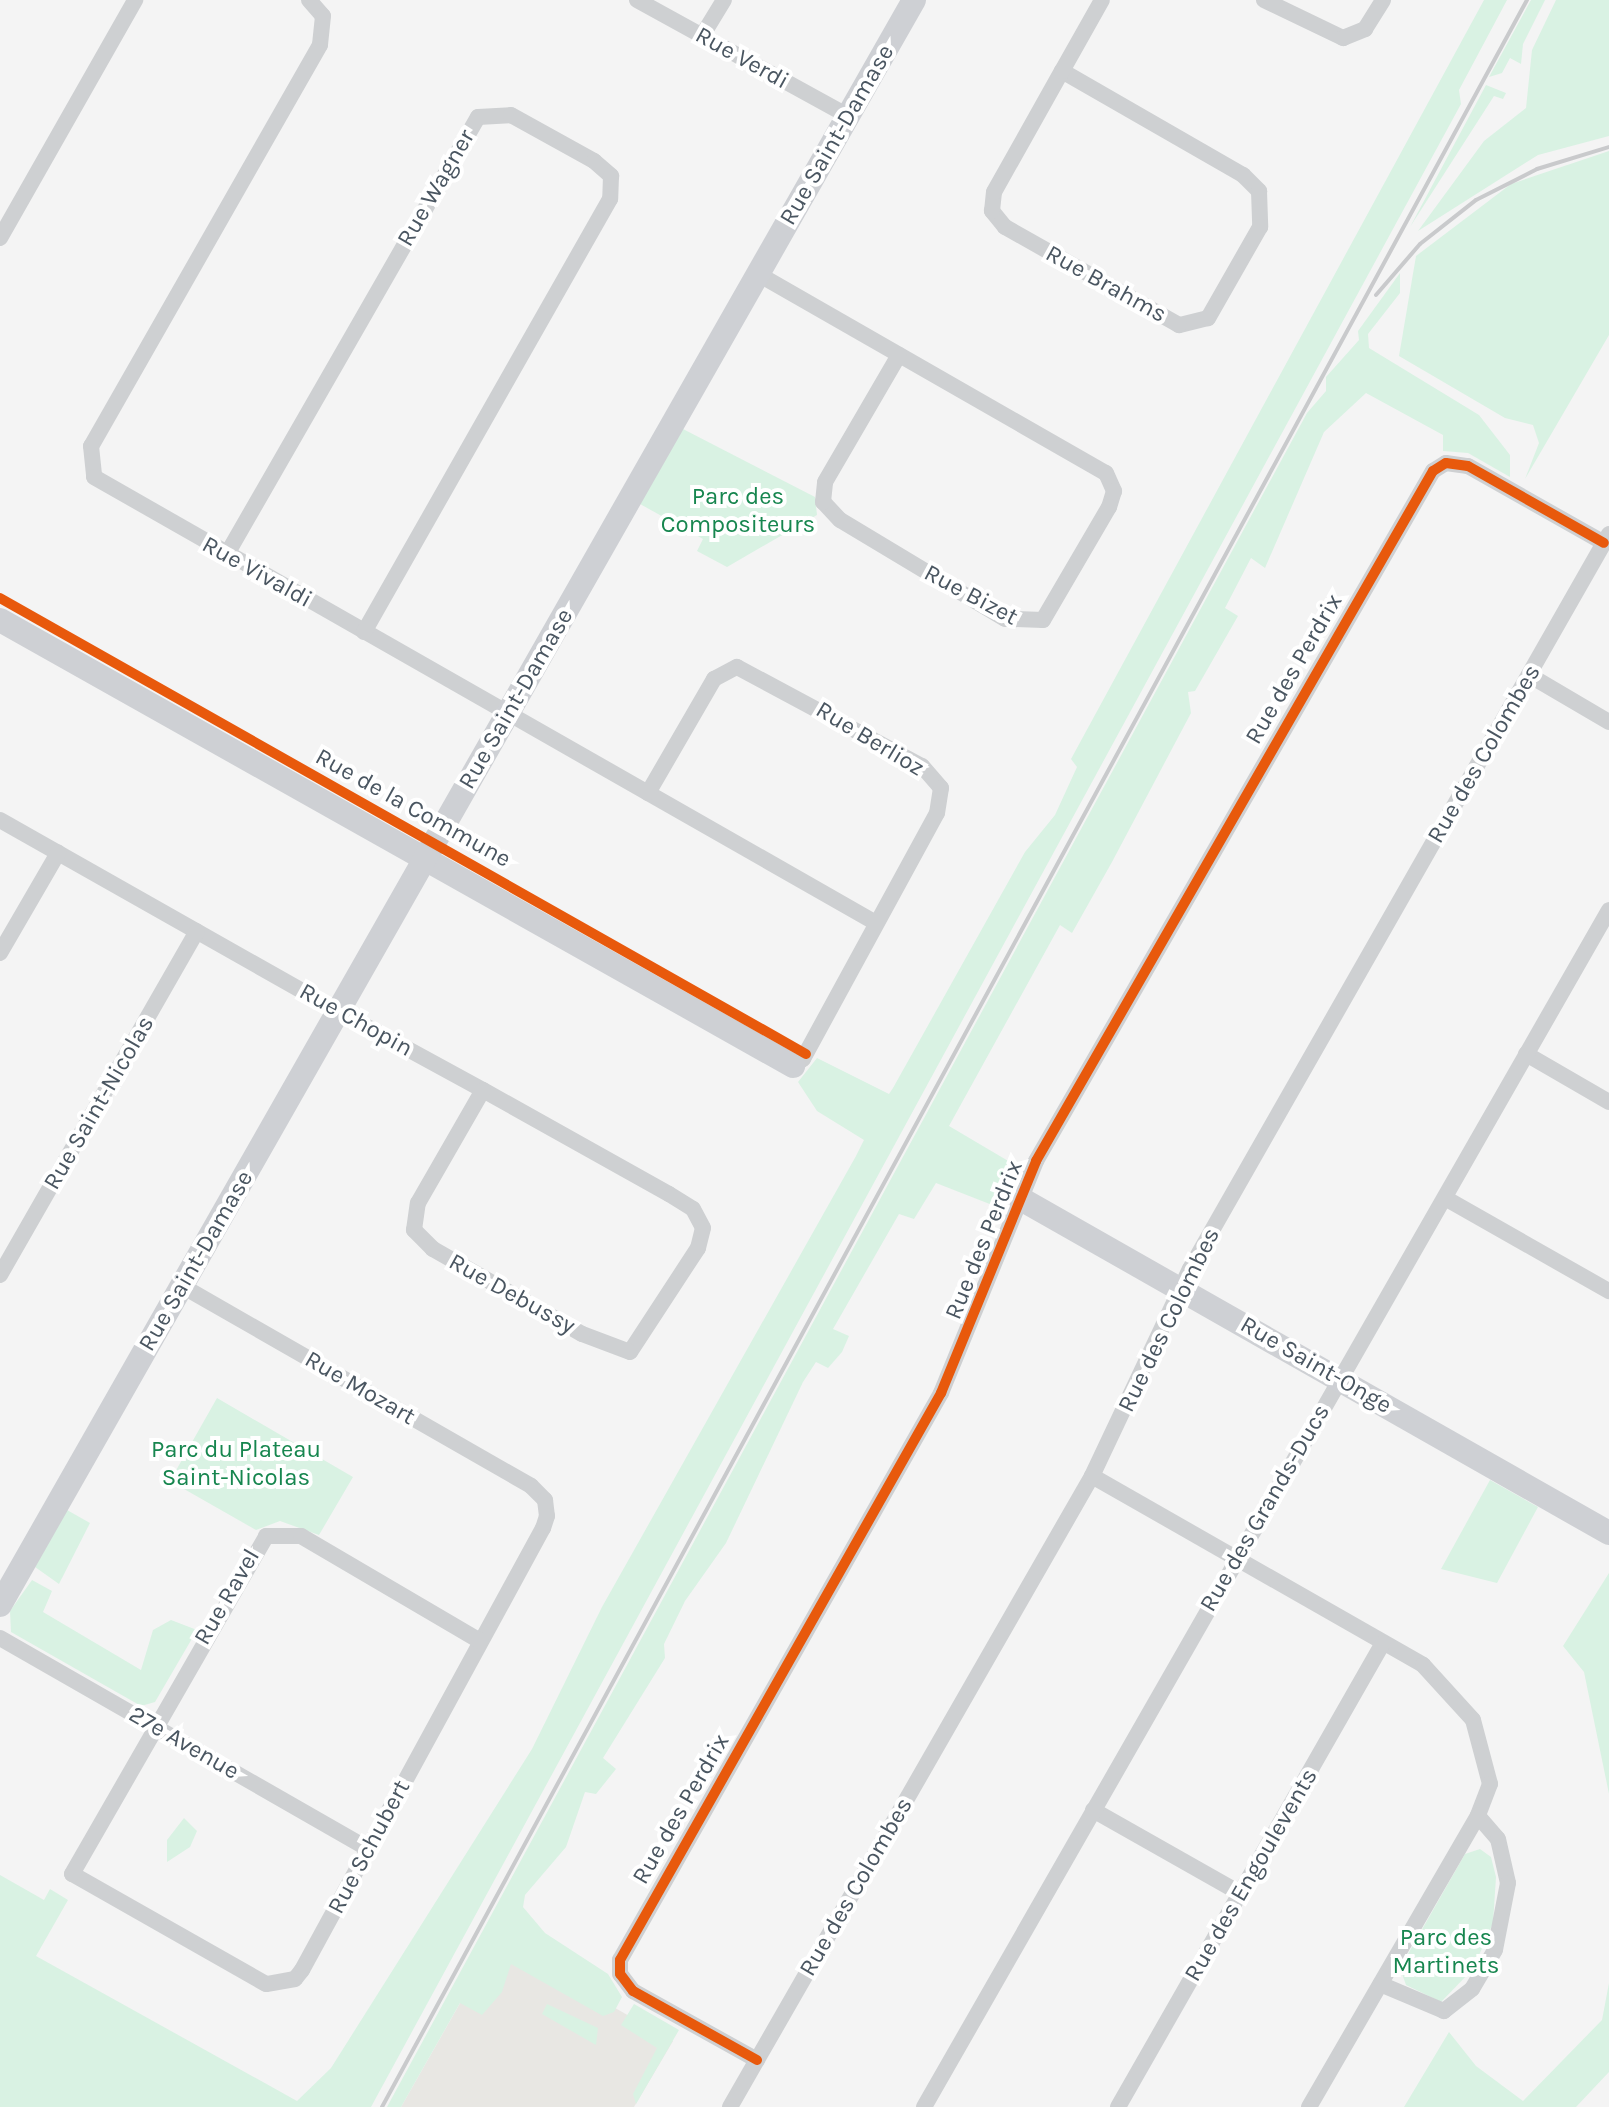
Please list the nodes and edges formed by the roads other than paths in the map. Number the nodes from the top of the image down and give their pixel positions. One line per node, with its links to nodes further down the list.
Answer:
1 (135, 0): 12 (street)
2 (309, 0): 16 (street, Rue Vivaldi)
3 (637, 0): 9 (street, Rue Verdi)
4 (724, 0): 9 (street)
5 (914, 0): 11 (street, Rue Saint-Damase)
6 (1102, 0): 10 (street, Rue Brahms)
7 (1264, 0): 8 (street)
8 (1383, 0)
9 (702, 36): 11 (street, Rue Verdi)
10 (1062, 71): 10 (street, Rue Brahms)
11 (848, 116): 13 (street, Rue Saint-Damase)
12 (0, 238)
13 (758, 274): 14 (street, Rue Bizet); 20 (street, Rue Saint-Damase)
14 (899, 355): 14 (street, Rue Bizet)
15 (1606, 539): 19 (street, Rue des Colombes); 36 (street, Rue des Perdrix)
16 (227, 554): 18 (street, Rue Vivaldi); 18 (street, Rue Wagner)
17 (0, 620): 25 (street, Rue de la Commune)
18 (364, 632): 20 (street, Rue Vivaldi)
19 (1529, 675): 21 (street); 40 (street, Rue des Colombes)
20 (507, 715): 22 (street, Rue Vivaldi); 25 (street, Rue Saint-Damase)
21 (1609, 722)
22 (648, 793): 27 (street, Rue Vivaldi); 27 (street, Rue Berlioz)
23 (0, 820): 24 (street, Rue Chopin)
24 (58, 853): 28 (street, Rue Chopin); 29 (street)
25 (425, 861): 30 (street, Rue Saint-Damase); 32 (street, Rue de la Commune)
26 (1609, 911): 31 (street, Rue des Grands-Ducs)
27 (876, 923): 32 (street, Rue Berlioz)
28 (197, 931): 30 (street, Rue Chopin); 38 (street, Rue Saint-Nicolas)
29 (0, 953)
30 (338, 1011): 33 (street, Rue Chopin); 39 (street, Rue Saint-Damase)
31 (1526, 1054): 34 (street); 35 (street, Rue des Grands-Ducs)
32 (793, 1066)
33 (483, 1090): 37 (street, Rue Chopin); 37 (street, Rue Debussy)
34 (1609, 1102)
35 (1445, 1198): 41 (street); 42 (street, Rue des Grands-Ducs)
36 (1021, 1199): 40 (street, Rue Saint-Onge); 58 (street, Rue des Perdrix)
37 (703, 1228)
38 (0, 1275)
39 (182, 1286): 44 (street, Rue Mozart); 47 (street, Rue Saint-Damase)
40 (1182, 1287): 42 (street, Rue Saint-Onge); 43 (street, Rue des Colombes)
41 (1609, 1291)
42 (1340, 1379): 45 (street, Rue Saint-Onge); 46 (street, Rue des Grands-Ducs)
43 (1092, 1476): 46 (street); 58 (street, Rue des Colombes)
44 (537, 1490): 49 (street, Rue Schubert)
45 (1609, 1533)
46 (1236, 1558): 50 (street); 52 (street, Rue des Grands-Ducs)
47 (0, 1605)
48 (0, 1638): 51 (street, 27e Avenue)
49 (480, 1641): 51 (street, Rue Ravel); 54 (street, Rue Schubert)
50 (1383, 1643): 53 (street); 56 (street, Rue des Engoulevents)
51 (153, 1726): 54 (street, 27e Avenue); 55 (street, Rue Ravel)
52 (1093, 1810): 56 (street); 60 (street, Rue des Grands-Ducs)
53 (1478, 1816): 57 (street); 57 (street)
54 (368, 1849): 55 (street, Rue Schubert)
55 (72, 1874)
56 (1240, 1893): 61 (street, Rue des Engoulevents)
57 (1380, 1984): 62 (street)
58 (757, 2060): 59 (street, Rue des Colombes)
59 (730, 2107)
60 (924, 2107)
61 (1118, 2107)
62 (1309, 2107)

